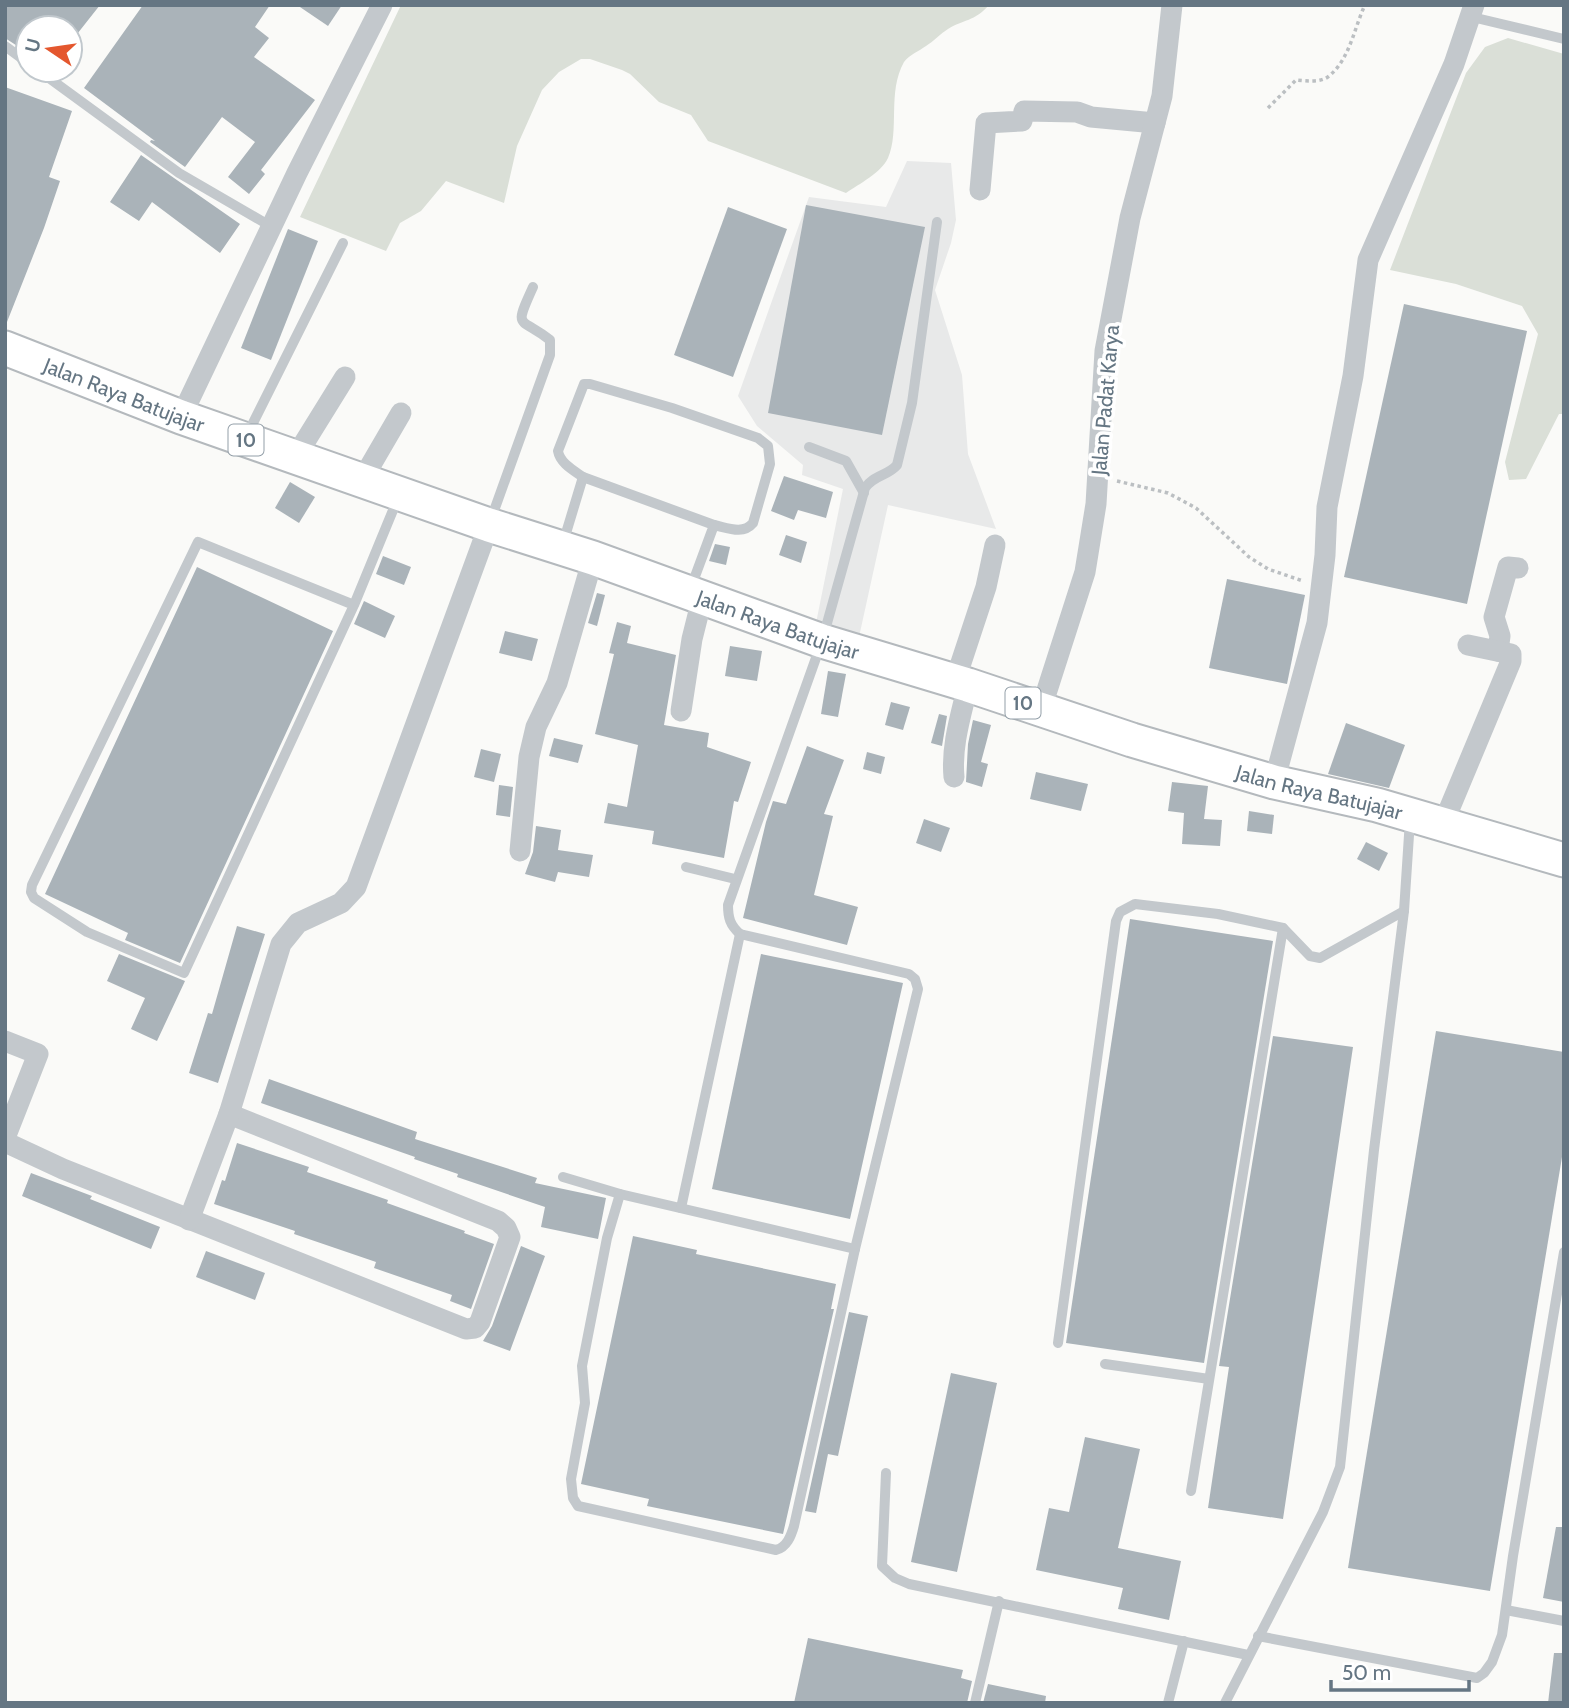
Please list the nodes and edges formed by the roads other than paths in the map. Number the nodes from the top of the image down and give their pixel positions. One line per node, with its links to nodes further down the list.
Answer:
1 (382, 5): 9 (street)
2 (1172, 5): 6 (street, Jalan Padat Karya)
3 (1473, 11): 4 (lane); 37 (street)
4 (1564, 39)
5 (57, 84): 9 (lane)
6 (1155, 123): 7 (street); 34 (street, Jalan Padat Karya)
7 (980, 190)
8 (937, 222): 21 (lane)
9 (272, 227): 15 (street)
10 (343, 243): 16 (lane)
11 (533, 287): 23 (lane)
12 (5, 348): 15 (highway, Jalan Raya Batujajar / 10)
13 (345, 377): 18 (street)
14 (401, 413): 20 (street)
15 (181, 417): 16 (highway, Jalan Raya Batujajar / 10)
16 (245, 440): 18 (highway, Jalan Raya Batujajar / 10)
17 (809, 447): 21 (lane)
18 (296, 456): 20 (highway, Jalan Raya Batujajar / 10)
19 (583, 477): 24 (lane); 24 (lane); 26 (lane)
20 (362, 480): 22 (highway, Jalan Raya Batujajar / 10)
21 (864, 493): 30 (lane)
22 (400, 494): 23 (highway, Jalan Raya Batujajar / 10); 29 (lane)
23 (489, 525): 26 (highway, Jalan Raya Batujajar / 10); 48 (street)
24 (714, 525): 28 (lane)
25 (995, 545): 33 (street)
26 (577, 553): 28 (highway, Jalan Raya Batujajar / 10); 40 (street)
27 (1518, 568): 32 (street)
28 (696, 596): 30 (highway, Jalan Raya Batujajar / 10); 35 (street)
29 (354, 605): 29 (lane)
30 (822, 641): 33 (highway, Jalan Raya Batujajar / 10); 43 (lane)
31 (1468, 645): 32 (street)
32 (1498, 651): 39 (street)
33 (961, 683): 34 (highway, Jalan Raya Batujajar / 10); 36 (street)
34 (1041, 709): 37 (highway, Jalan Raya Batujajar / 10)
35 (681, 711)
36 (954, 777)
37 (1274, 782): 38 (highway, Jalan Raya Batujajar / 10)
38 (1410, 815): 39 (highway, Jalan Raya Batujajar / 10); 44 (lane)
39 (1443, 824): 41 (highway, Jalan Raya Batujajar / 10)
40 (520, 851)
41 (1564, 860)
42 (686, 867): 43 (lane)
43 (736, 879): 46 (lane)
44 (1404, 911): 45 (lane); 64 (lane)
45 (1283, 928): 56 (lane); 58 (lane)
46 (740, 934): 52 (lane); 54 (lane)
47 (5, 1041): 49 (street)
48 (229, 1114): 53 (street); 53 (street)
49 (5, 1140): 53 (street)
50 (563, 1177): 51 (lane)
51 (620, 1195): 52 (lane); 54 (lane)
52 (681, 1208): 54 (lane)
53 (189, 1220)
54 (855, 1249)
55 (1564, 1252): 62 (lane)
56 (1058, 1343)
57 (1105, 1364): 58 (lane)
58 (1209, 1380): 60 (lane)
59 (886, 1473): 61 (lane)
60 (1191, 1491)
61 (999, 1601): 65 (lane); 67 (lane)
62 (1506, 1610): 63 (lane); 64 (lane)
63 (1564, 1621)
64 (1258, 1636): 66 (lane)
65 (1184, 1641): 66 (lane); 68 (lane)
66 (1248, 1655): 69 (lane)
67 (975, 1703)
68 (1168, 1703)
69 (1225, 1703)

